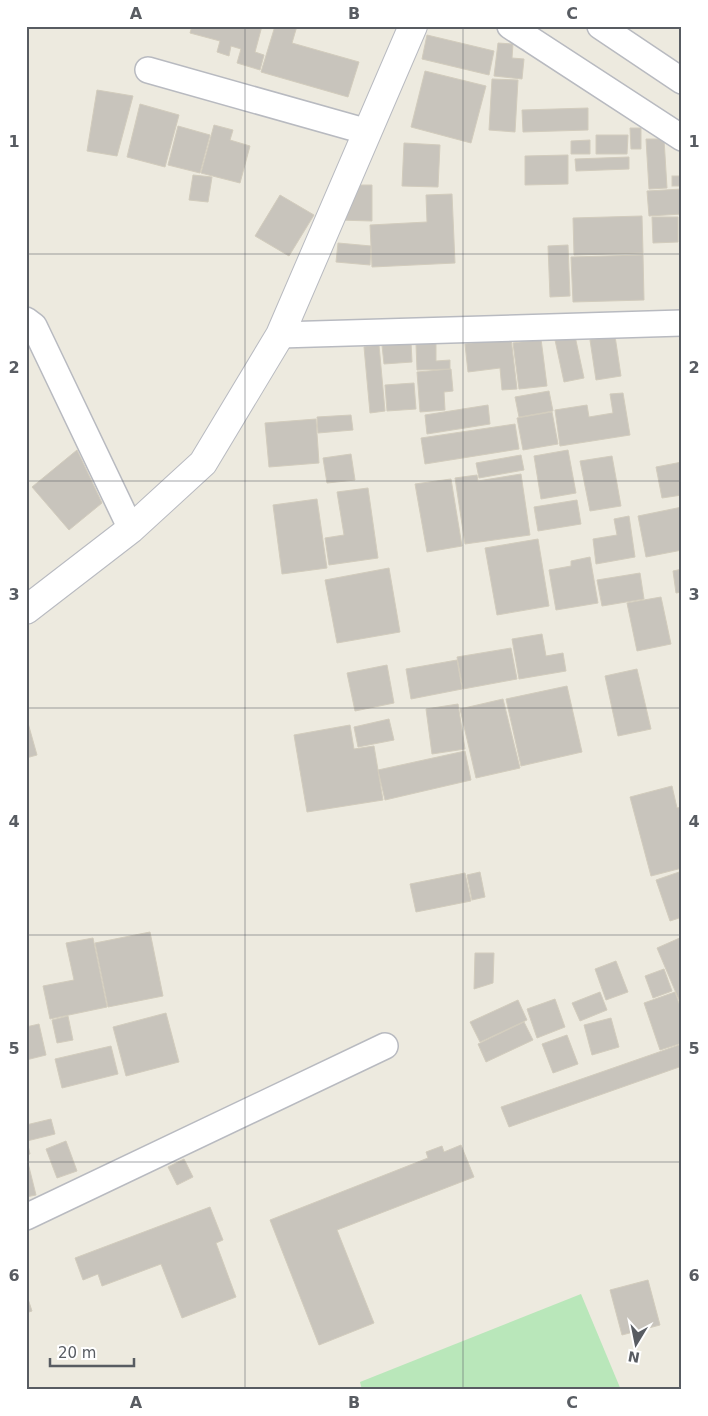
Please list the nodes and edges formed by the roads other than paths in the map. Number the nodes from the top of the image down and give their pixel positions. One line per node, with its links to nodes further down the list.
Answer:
1 (413, 26): 6 (street)
2 (510, 26): 7 (street)
3 (600, 26): 5 (street)
4 (148, 70): 6 (street)
5 (682, 81)
6 (368, 132): 10 (street)
7 (682, 138)
8 (26, 320): 11 (street)
9 (682, 324): 10 (street)
10 (280, 335): 11 (street)
11 (131, 529): 12 (street)
12 (26, 610)
13 (385, 1046): 14 (street)
14 (26, 1217)

